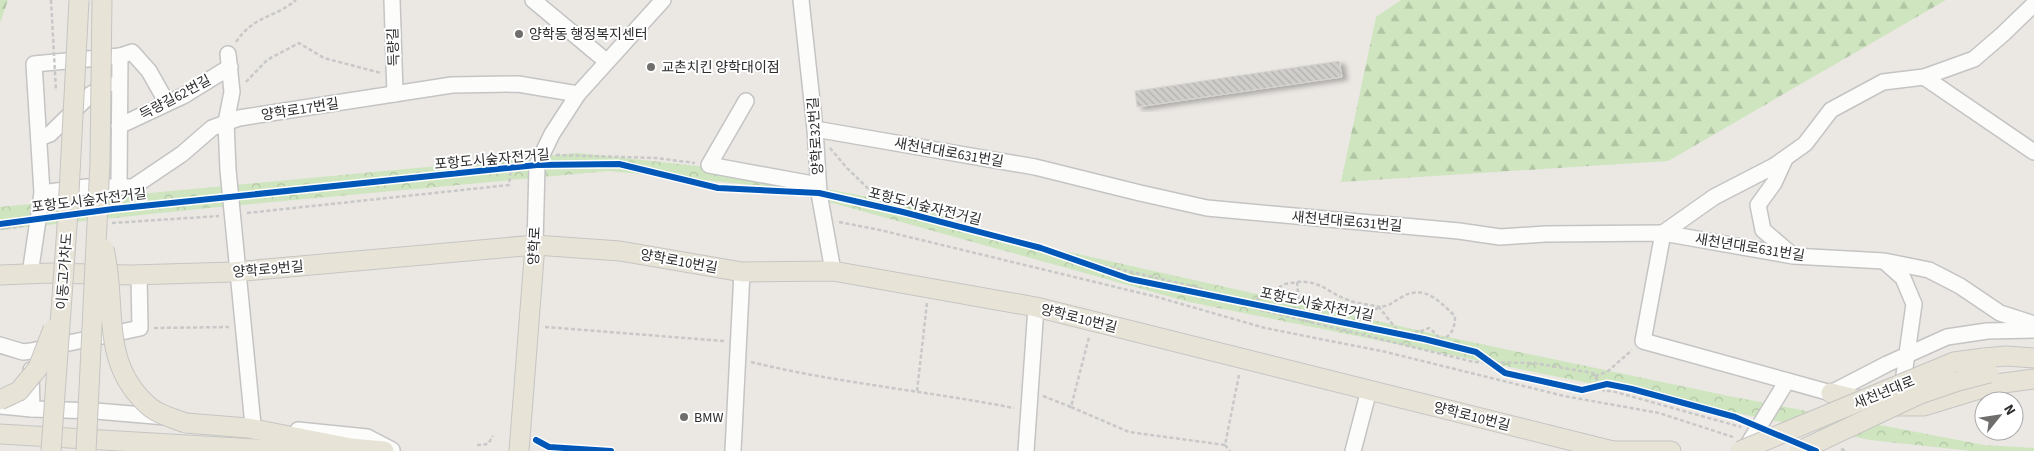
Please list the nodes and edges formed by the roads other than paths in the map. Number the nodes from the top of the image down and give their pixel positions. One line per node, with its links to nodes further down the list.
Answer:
1 (78, 0): 36 (main road, 이동고가차도, bridge)
2 (102, 0): 25 (main road, bridge)
3 (392, 0): 12 (street, 득량길)
4 (533, 0): 9 (street)
5 (663, 0): 9 (street, 양학로)
6 (801, 0): 18 (street, 양학로32번길)
7 (2034, 4): 10 (street)
8 (120, 56): 11 (street); 15 (street); 19 (street)
9 (606, 61): 13 (street, 양학로)
10 (1924, 77): 20 (street); 21 (street)
11 (120, 81): 17 (street); 19 (street)
12 (395, 94): 13 (street, 양학로17번길); 16 (street, 양학로17번길)
13 (578, 94): 27 (street, 양학로)
14 (746, 100): 22 (street)
15 (167, 103): 16 (street, 득량길62번길); 17 (street, 득량길62번길)
16 (226, 122): 23 (street, 양학로17번길); 31 (street)
17 (119, 126): 23 (street)
18 (815, 129): 22 (street, 양학로32번길); 26 (street, 새천년대로631번길)
19 (39, 138): 24 (street)
20 (2034, 152)
21 (1785, 158): 26 (street); 28 (street)
22 (818, 185): 30 (street, 양학로32번길)
23 (119, 186): 24 (street, 양학로17번길)
24 (42, 193): 33 (street)
25 (100, 218): 59 (main road, bridge); 61 (main road, bridge)
26 (1663, 233): 28 (street, 새천년대로631번길); 47 (street)
27 (535, 245): 31 (main road, 양학로9번길); 32 (main road, 양학로10번길); 63 (main road, 양학로)
28 (1793, 256): 29 (street, 새천년대로631번길)
29 (1884, 261): 38 (street, 새천년대로631번길); 42 (street)
30 (833, 271): 32 (main road, 양학로10번길); 37 (main road, 양학로10번길)
31 (238, 272): 35 (main road, 양학로9번길); 54 (street)
32 (742, 272): 64 (street)
33 (30, 274): 34 (main road, 양학로9번길); 35 (main road, 양학로9번길)
34 (0, 275)
35 (139, 275): 41 (street)
36 (63, 284): 50 (main road, bridge); 58 (main road, 이동고가차도, bridge)
37 (1036, 307): 48 (main road, 양학로10번길); 65 (street)
38 (2034, 324)
39 (2034, 330): 42 (street)
40 (0, 345): 41 (street)
41 (31, 351): 53 (street)
42 (1906, 356): 49 (street); 52 (street)
43 (2034, 358): 44 (main road, 새천년대로)
44 (1986, 366): 45 (main road, 새천년대로); 70 (main road, 새천년대로, bridge); 72 (main road, 새천년대로, bridge)
45 (2034, 370)
46 (2034, 379): 52 (main road)
47 (1787, 381): 49 (street); 71 (street)
48 (1369, 390): 66 (street); 67 (main road, 양학로10번길)
49 (1831, 393): 52 (main road)
50 (0, 400)
51 (0, 406): 53 (street)
52 (1924, 406)
53 (32, 409): 54 (street)
54 (253, 425): 62 (street)
55 (0, 434): 56 (main road)
56 (24, 443): 57 (main road)
57 (105, 446): 60 (main road)
58 (51, 451)
59 (86, 451)
60 (346, 451)
61 (384, 451)
62 (393, 451)
63 (519, 451)
64 (733, 451)
65 (1026, 451)
66 (1353, 451)
67 (1612, 451): 68 (main road, 양학로10번길)
68 (1637, 451): 69 (main road, 양학로10번길)
69 (1671, 451)
70 (1740, 451)
71 (1744, 451)
72 (1798, 451)

